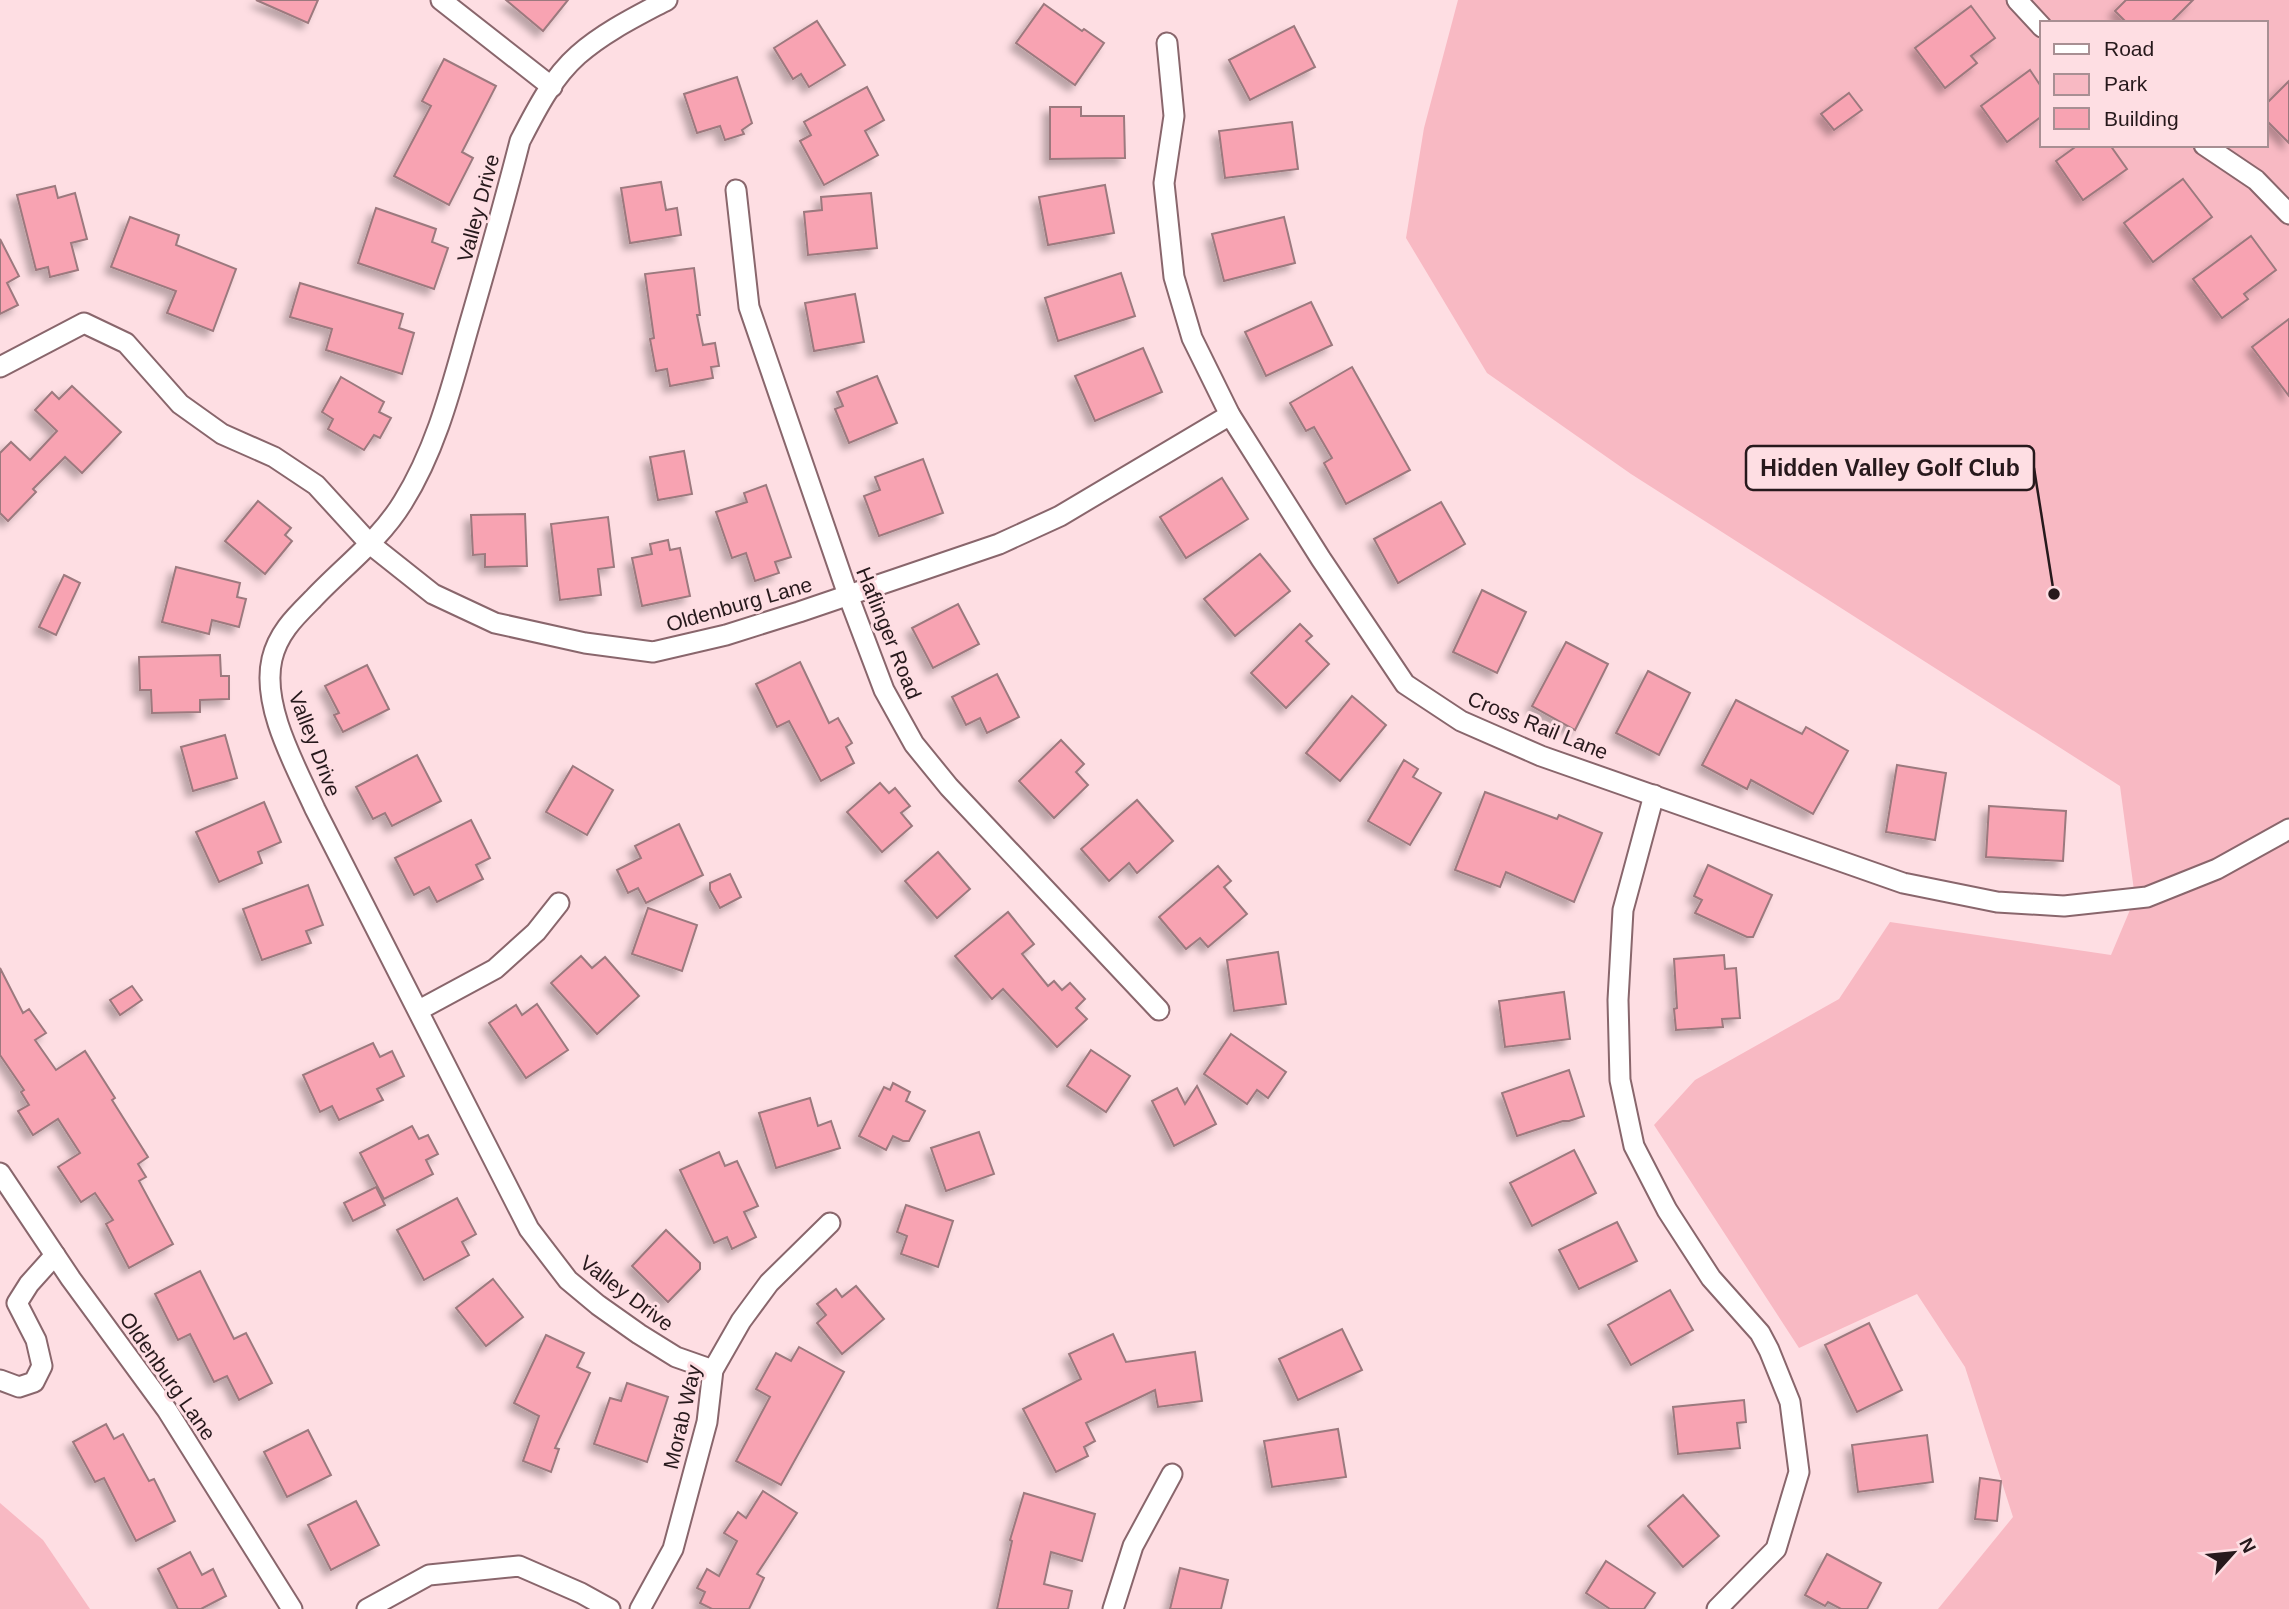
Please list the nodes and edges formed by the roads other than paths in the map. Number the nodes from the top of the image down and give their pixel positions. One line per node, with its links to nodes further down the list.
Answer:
1 (441, 0): 6 (street)
2 (667, 0): 6 (street, Valley Drive)
3 (2017, 0): 4 (street)
4 (2040, 25)
5 (1167, 43): 11 (street, Cross Rail Lane)
6 (552, 87): 12 (street, Valley Drive)
7 (2207, 147): 9 (street)
8 (736, 190): 13 (street, Haflinger Road)
9 (2289, 214)
10 (0, 367): 12 (street, Oldenburg Lane)
11 (1230, 415): 13 (street, Oldenburg Lane); 14 (street, Cross Rail Lane)
12 (370, 544): 13 (street, Oldenburg Lane); 17 (street, Valley Drive)
13 (848, 595): 18 (street, Haflinger Road)
14 (1654, 794): 15 (street, Cross Rail Lane); 30 (street)
15 (2289, 829)
16 (559, 903): 17 (street)
17 (419, 1010): 22 (street, Valley Drive)
18 (1158, 1010)
19 (0, 1173): 21 (street, Oldenburg Lane)
20 (830, 1223): 22 (street, Morab Way)
21 (55, 1255): 23 (street); 25 (street, Oldenburg Lane)
22 (713, 1370): 28 (street, Morab Way)
23 (0, 1380)
24 (1172, 1474): 29 (street)
25 (292, 1609)
26 (367, 1609): 27 (street)
27 (610, 1609)
28 (640, 1609)
29 (1113, 1609)
30 (1717, 1609)

